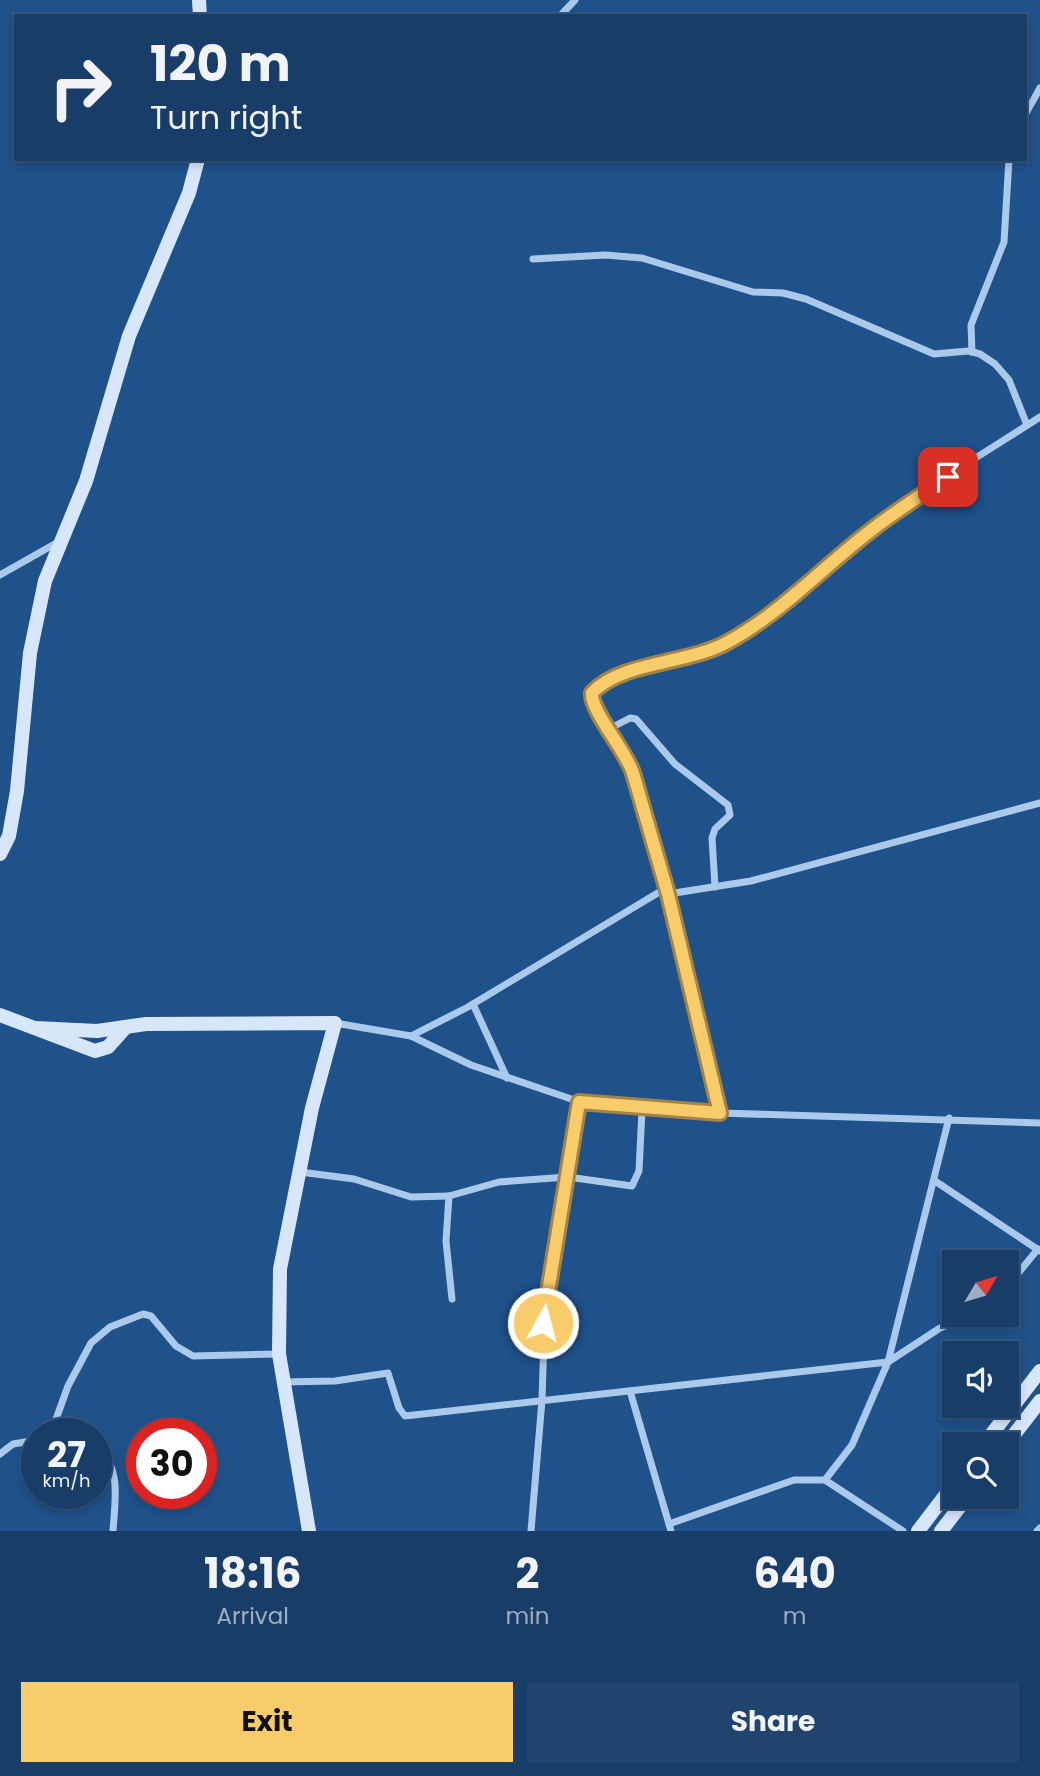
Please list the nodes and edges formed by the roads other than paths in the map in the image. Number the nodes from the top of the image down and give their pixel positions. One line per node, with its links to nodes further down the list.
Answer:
1 (575, 0): 2 (street)
2 (561, 14)
3 (1040, 88): 4 (street)
4 (1027, 111)
5 (197, 161): 11 (street)
6 (1009, 161): 8 (street)
7 (533, 259): 8 (street)
8 (972, 352): 10 (street)
9 (1040, 417): 10 (street)
10 (1027, 425): 13 (street)
11 (61, 541): 12 (street); 15 (street)
12 (0, 575)
13 (609, 730): 16 (street); 17 (street)
14 (1040, 803): 16 (street)
15 (0, 854)
16 (715, 887): 17 (street)
17 (667, 891): 18 (street); 25 (street)
18 (473, 1004): 21 (street); 22 (street)
19 (0, 1015): 20 (street)
20 (335, 1023): 21 (street); 28 (street)
21 (411, 1036): 22 (street)
22 (507, 1078): 23 (street)
23 (579, 1102): 24 (street); 29 (street)
24 (642, 1110): 25 (street); 29 (street)
25 (720, 1113): 26 (street)
26 (949, 1118): 27 (street); 30 (street)
27 (1040, 1123)
28 (299, 1171): 31 (street); 36 (street)
29 (568, 1177): 31 (street); 41 (street)
30 (935, 1181): 32 (street); 37 (street)
31 (449, 1196): 34 (street)
32 (1039, 1250): 33 (street)
33 (1019, 1273)
34 (452, 1298)
35 (943, 1327): 37 (street)
36 (279, 1354): 39 (street); 43 (street)
37 (888, 1362): 40 (street); 49 (street)
38 (1040, 1371): 44 (street)
39 (282, 1382): 41 (street); 54 (street)
40 (631, 1391): 41 (street); 52 (street)
41 (542, 1399): 55 (street)
42 (1040, 1401): 45 (street)
43 (57, 1418)
44 (993, 1432)
45 (1016, 1432)
46 (21, 1443): 47 (street)
47 (0, 1454)
48 (112, 1467): 53 (street)
49 (825, 1480): 52 (street); 56 (street)
50 (942, 1500): 57 (street)
51 (958, 1509): 58 (street)
52 (670, 1527)
53 (113, 1531)
54 (309, 1531)
55 (531, 1531)
56 (903, 1531)
57 (918, 1531)
58 (941, 1531)

